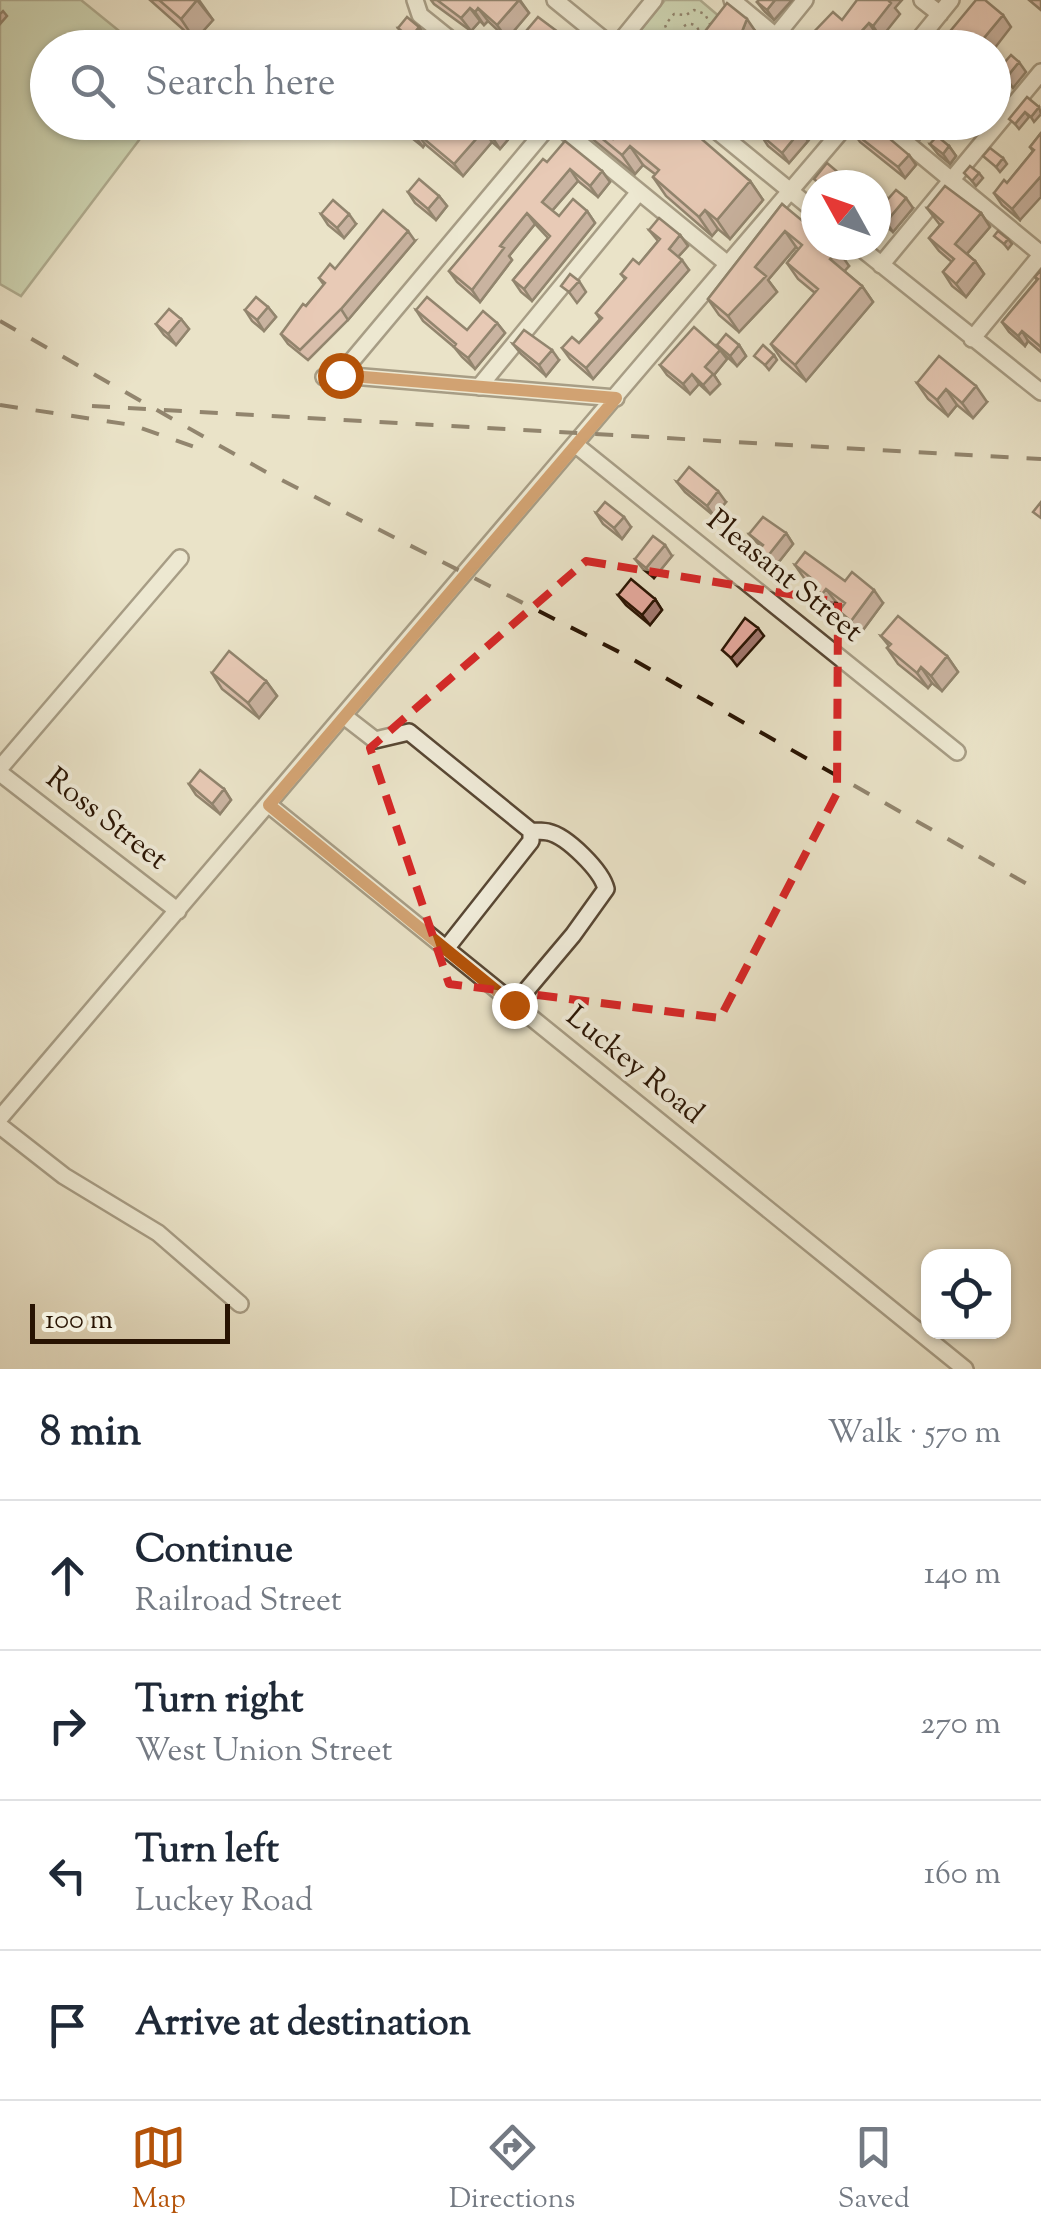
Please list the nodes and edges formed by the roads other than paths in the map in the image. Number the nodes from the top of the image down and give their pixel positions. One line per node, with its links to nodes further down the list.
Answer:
1 (415, 0): 9 (street)
2 (556, 0): 10 (street)
3 (654, 0): 11 (street)
4 (732, 0): 12 (street)
5 (804, 0): 13 (street)
6 (922, 0): 8 (street)
7 (951, 0): 8 (street)
8 (940, 14): 14 (street)
9 (438, 30)
10 (592, 30)
11 (629, 30)
12 (760, 30)
13 (780, 30)
14 (927, 30)
15 (1041, 72): 16 (street)
16 (1011, 108)
17 (537, 140): 32 (street)
18 (575, 140): 24 (street)
19 (728, 140): 25 (street)
20 (835, 140): 25 (street)
21 (903, 140): 23 (street)
22 (984, 140): 23 (street)
23 (951, 180): 27 (street); 29 (street)
24 (639, 192): 30 (street); 32 (street)
25 (792, 193): 26 (street); 30 (street)
26 (801, 200)
27 (1041, 254): 31 (street)
28 (875, 260): 29 (street)
29 (881, 265): 31 (street)
30 (730, 266): 34 (street)
31 (972, 338): 33 (street)
32 (479, 388): 34 (street)
33 (1041, 392)
34 (616, 398): 35 (street)
35 (576, 445): 37 (street); 38 (street, Pleasant Street)
36 (180, 558): 39 (street)
37 (344, 716): 40 (street); 41 (street)
38 (957, 752)
39 (0, 770): 42 (street, Ross Street)
40 (269, 805): 42 (street); 43 (street, Luckey Road)
41 (531, 831): 43 (street); 44 (street)
42 (178, 910): 45 (street)
43 (445, 950): 44 (street, Luckey Road)
44 (514, 1005): 48 (street, Luckey Road)
45 (0, 1118)
46 (0, 1126): 47 (street)
47 (240, 1304)
48 (965, 1369)

